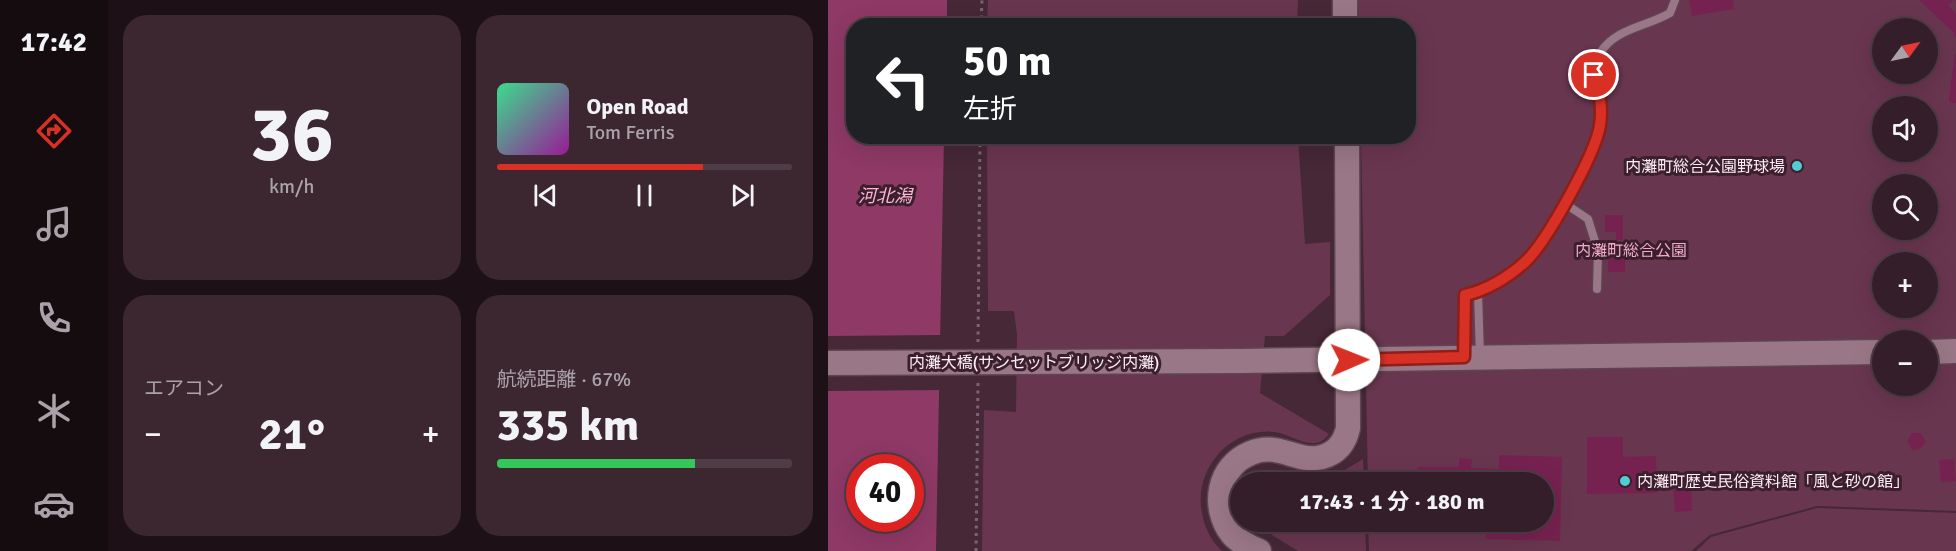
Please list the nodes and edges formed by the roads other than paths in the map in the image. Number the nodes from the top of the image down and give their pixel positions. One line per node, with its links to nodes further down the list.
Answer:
1 (1345, 0): 3 (street)
2 (1675, 0): 5 (lane)
3 (1345, 18)
4 (1347, 144): 12 (street)
5 (1564, 203): 6 (lane); 7 (lane)
6 (1597, 289)
7 (1478, 293): 11 (lane); 11 (lane)
8 (1956, 351): 10 (street)
9 (1872, 352): 11 (street, 内灘大橋(サンセットブリッジ内灘))
10 (1938, 352)
11 (1472, 357): 12 (street, 内灘大橋(サンセットブリッジ内灘))
12 (1349, 360): 13 (street, 内灘大橋(サンセットブリッジ内灘), bridge); 14 (street)
13 (828, 363)
14 (1259, 551)

